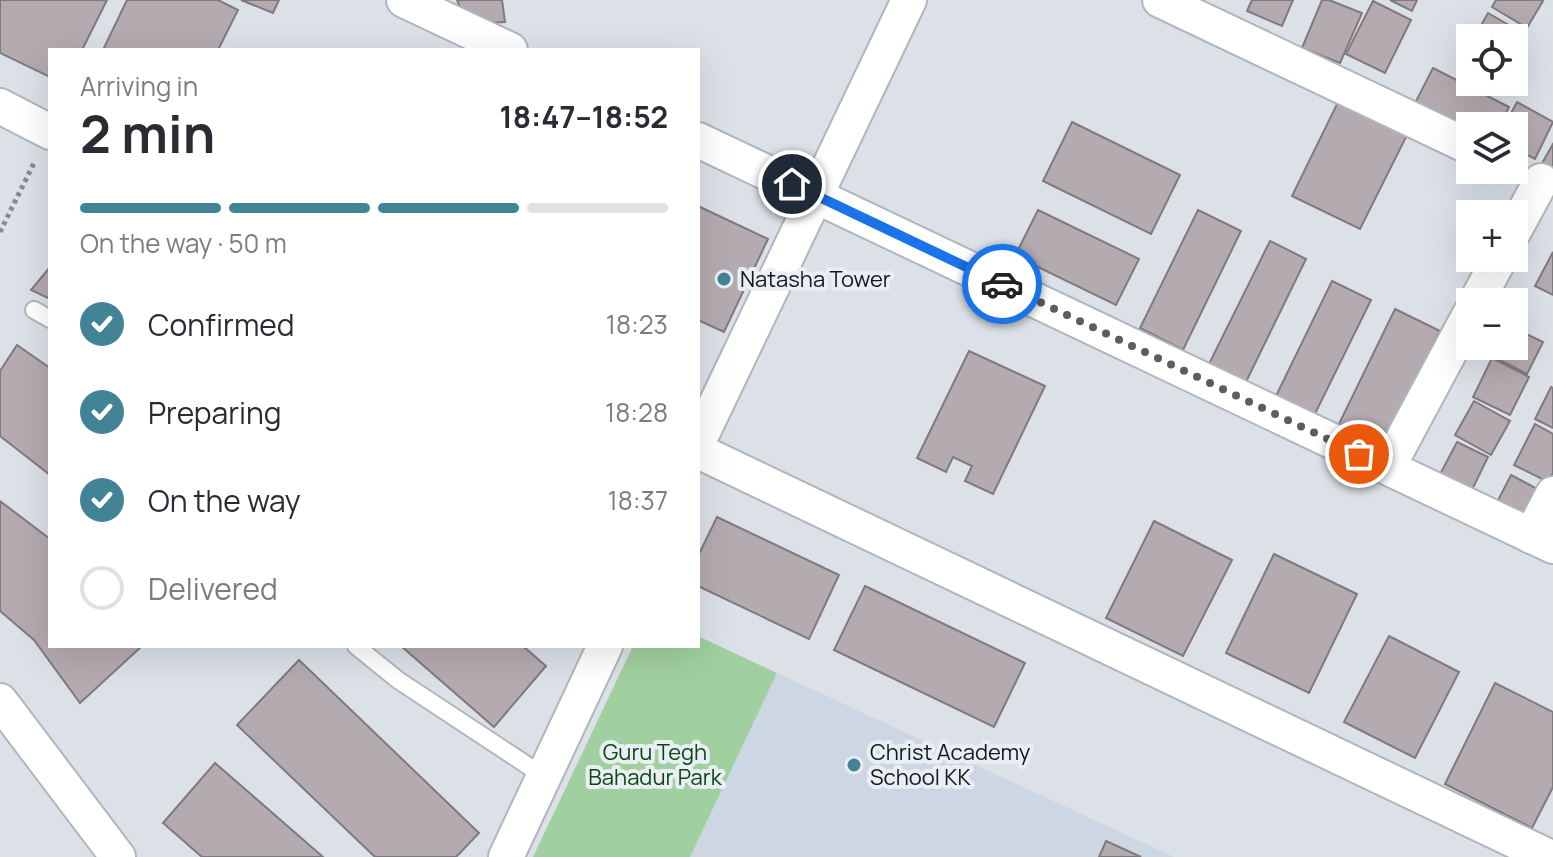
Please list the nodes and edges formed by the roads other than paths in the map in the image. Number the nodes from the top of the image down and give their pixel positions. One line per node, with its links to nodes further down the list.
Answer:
1 (404, 0): 4 (street)
2 (909, 0): 10 (street)
3 (1160, 0): 7 (street)
4 (506, 48)
5 (0, 106): 6 (street)
6 (48, 131)
7 (1456, 140)
8 (700, 141): 10 (street)
9 (1536, 179): 11 (street)
10 (816, 195): 15 (street); 17 (street)
11 (1527, 200)
12 (34, 310): 13 (lane)
13 (48, 318)
14 (1456, 340): 17 (street)
15 (700, 438)
16 (700, 452): 26 (street)
17 (1388, 467): 19 (street)
18 (1553, 494): 19 (street)
19 (1542, 541)
20 (358, 648): 23 (lane)
21 (604, 648): 23 (street)
22 (0, 701): 24 (street)
23 (545, 777): 25 (street)
24 (118, 857)
25 (506, 857)
26 (1549, 857)

